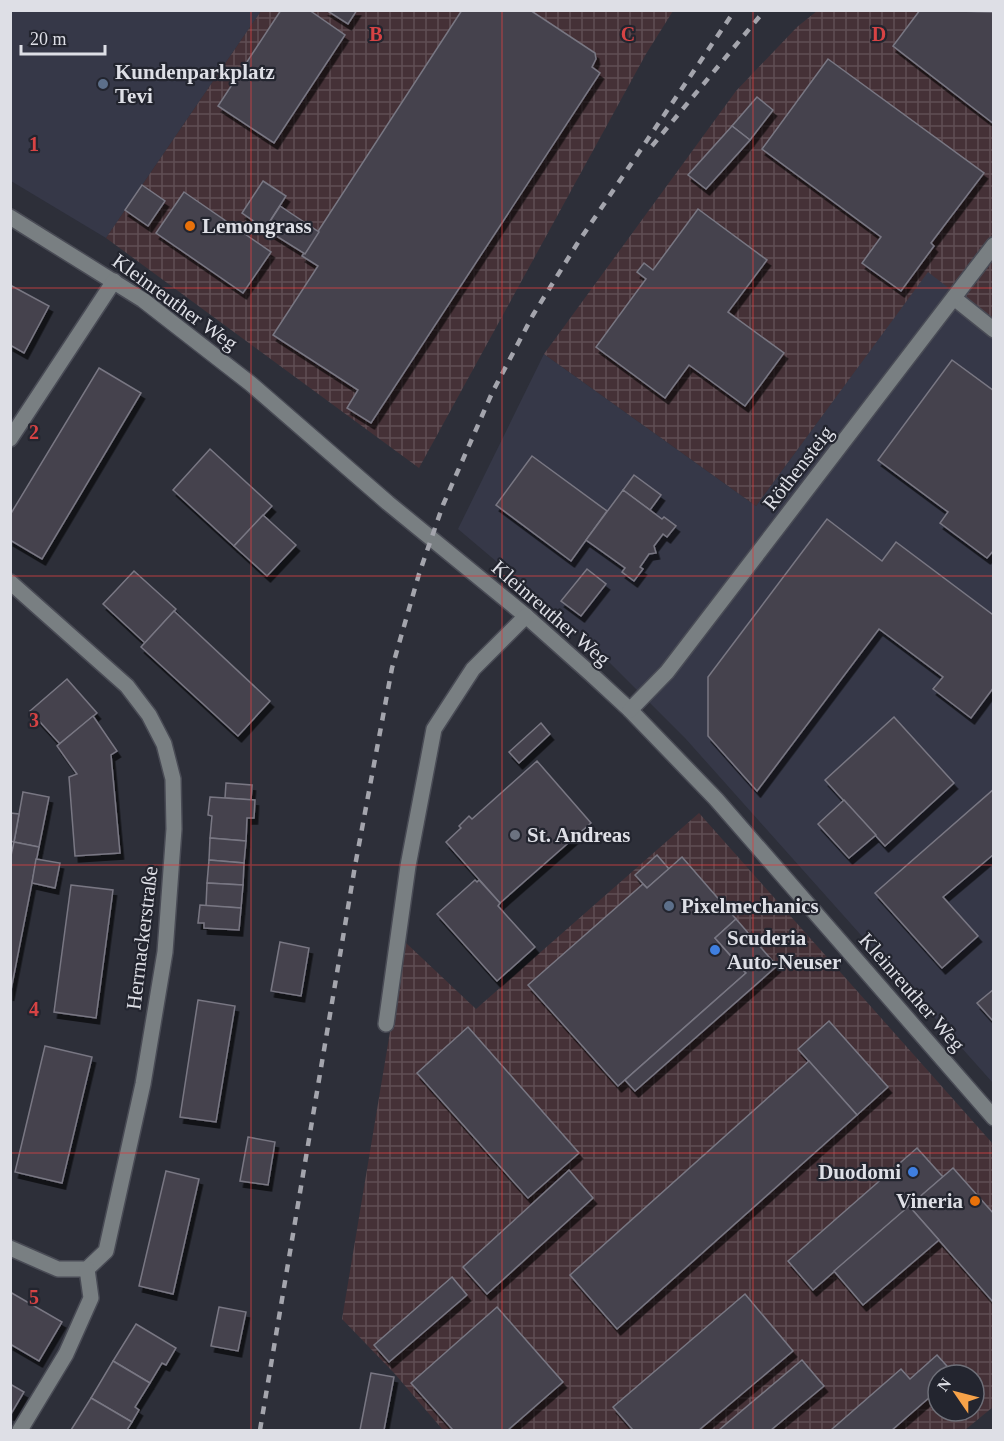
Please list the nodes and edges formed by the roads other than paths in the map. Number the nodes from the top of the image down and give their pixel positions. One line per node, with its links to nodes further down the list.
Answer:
1 (10, 217): 3 (street, Kleinreuther Weg)
2 (993, 245): 4 (street, Röthensteig)
3 (114, 281): 6 (street); 8 (street, Kleinreuther Weg)
4 (954, 298): 5 (street); 9 (street, Röthensteig)
5 (993, 330)
6 (10, 439)
7 (10, 582): 13 (street, Herrnackerstraße)
8 (526, 616): 9 (street, Kleinreuther Weg); 10 (street)
9 (630, 710): 11 (street, Kleinreuther Weg)
10 (386, 1024)
11 (993, 1118)
12 (10, 1248): 13 (street)
13 (87, 1269): 14 (street)
14 (20, 1431)

